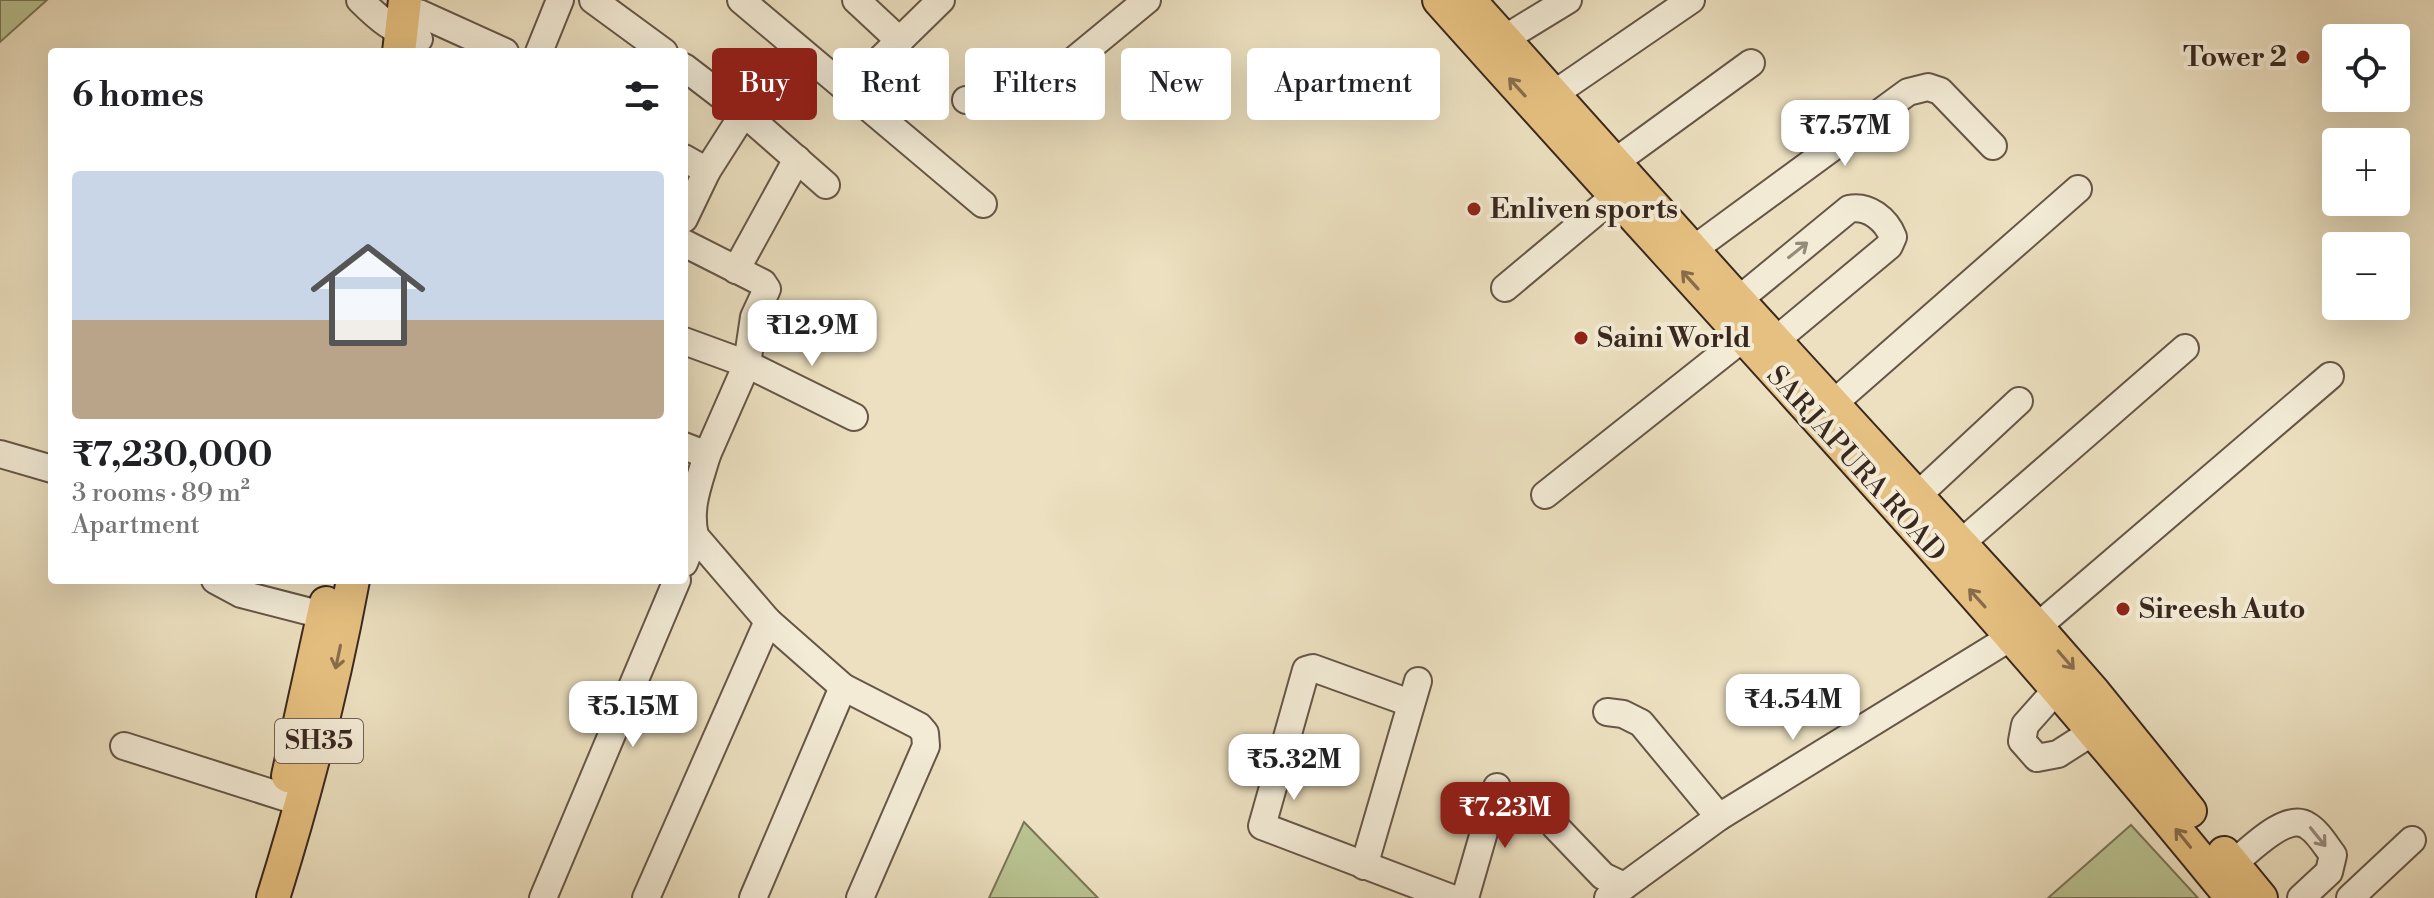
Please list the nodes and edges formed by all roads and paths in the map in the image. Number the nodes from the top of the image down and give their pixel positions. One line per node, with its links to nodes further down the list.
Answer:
1 (360, 0): 12 (street)
2 (560, 0): 16 (street)
3 (593, 0): 17 (street)
4 (741, 0): 22 (street)
5 (856, 0): 14 (street)
6 (941, 0): 14 (street)
7 (1147, 0): 19 (street)
8 (1439, 0): 35 (main road, SARJAPURA ROAD, one-way to 8)
9 (1469, 0): 13 (main road, SARJAPURA ROAD)
10 (1568, 0): 13 (street)
11 (1691, 0): 24 (street)
12 (411, 27): 15 (street)
13 (1504, 39): 24 (main road, SARJAPURA ROAD)
14 (900, 41): 18 (street)
15 (490, 48)
16 (541, 48)
17 (659, 48)
18 (893, 48)
19 (1089, 48)
20 (1751, 63): 31 (street)
21 (688, 70): 23 (street)
22 (833, 78)
23 (712, 88)
24 (1554, 94): 31 (main road, SARJAPURA ROAD)
25 (740, 120): 32 (street)
26 (752, 120): 29 (street)
27 (883, 120): 36 (street)
28 (1993, 146): 39 (street)
29 (797, 159): 33 (street); 40 (street)
30 (688, 160): 32 (street)
31 (1615, 162): 39 (main road, SARJAPURA ROAD)
32 (707, 171): 37 (street)
33 (826, 185)
34 (2078, 189): 50 (street)
35 (1615, 196): 41 (street); 42 (main road, SARJAPURA ROAD, one-way to 35)
36 (983, 204)
37 (688, 211)
38 (688, 245): 40 (street)
39 (1694, 249): 42 (main road, SARJAPURA ROAD)
40 (736, 270): 47 (street)
41 (1505, 288)
42 (1729, 307): 43 (main road, SARJAPURA ROAD); 44 (main road, SARJAPURA ROAD); 44 (street, one-way to 44)
43 (1743, 338): 55 (street); 66 (main road, SARJAPURA ROAD, one-way to 43)
44 (1775, 341): 50 (main road, SARJAPURA ROAD)
45 (688, 342): 47 (street)
46 (2185, 348): 58 (street)
47 (747, 364): 51 (street); 52 (street)
48 (2330, 376): 66 (street)
49 (2019, 401): 56 (street)
50 (1834, 403): 56 (main road, SARJAPURA ROAD)
51 (854, 417)
52 (695, 450): 57 (street)
53 (0, 454): 54 (street)
54 (48, 468)
55 (1545, 495)
56 (1918, 495): 58 (main road, SARJAPURA ROAD)
57 (695, 536): 59 (street); 65 (street)
58 (1961, 543): 66 (main road, SARJAPURA ROAD)
59 (688, 553)
60 (222, 584): 64 (street)
61 (331, 584): 64 (main road, SH35)
62 (351, 584): 64 (main road, SH35)
63 (675, 584): 82 (street)
64 (334, 619): 73 (main road, SH35)
65 (768, 621): 67 (street); 83 (street)
66 (2024, 632): 68 (main road, SARJAPURA ROAD); 74 (street)
67 (843, 687): 84 (street); 85 (street)
68 (2074, 695): 70 (main road, SARJAPURA ROAD); 70 (street); 77 (main road, SARJAPURA ROAD)
69 (1607, 712): 74 (street)
70 (2094, 731): 88 (main road, SARJAPURA ROAD, one-way to 70)
71 (124, 746): 73 (street)
72 (1497, 787): 87 (street)
73 (293, 800): 80 (main road, SH35); 81 (main road, SH35)
74 (1719, 817): 79 (street)
75 (1555, 826): 79 (street)
76 (2412, 840): 91 (street)
77 (2233, 864): 89 (main road, SARJAPURA ROAD); 90 (street, one-way to 90)
78 (1364, 866): 78 (street); 86 (street)
79 (1616, 892)
80 (252, 898)
81 (273, 898)
82 (543, 898)
83 (646, 898)
84 (753, 898)
85 (860, 898)
86 (1451, 898)
87 (1465, 898)
88 (2232, 898)
89 (2261, 898)
90 (2301, 898)
91 (2350, 898)

